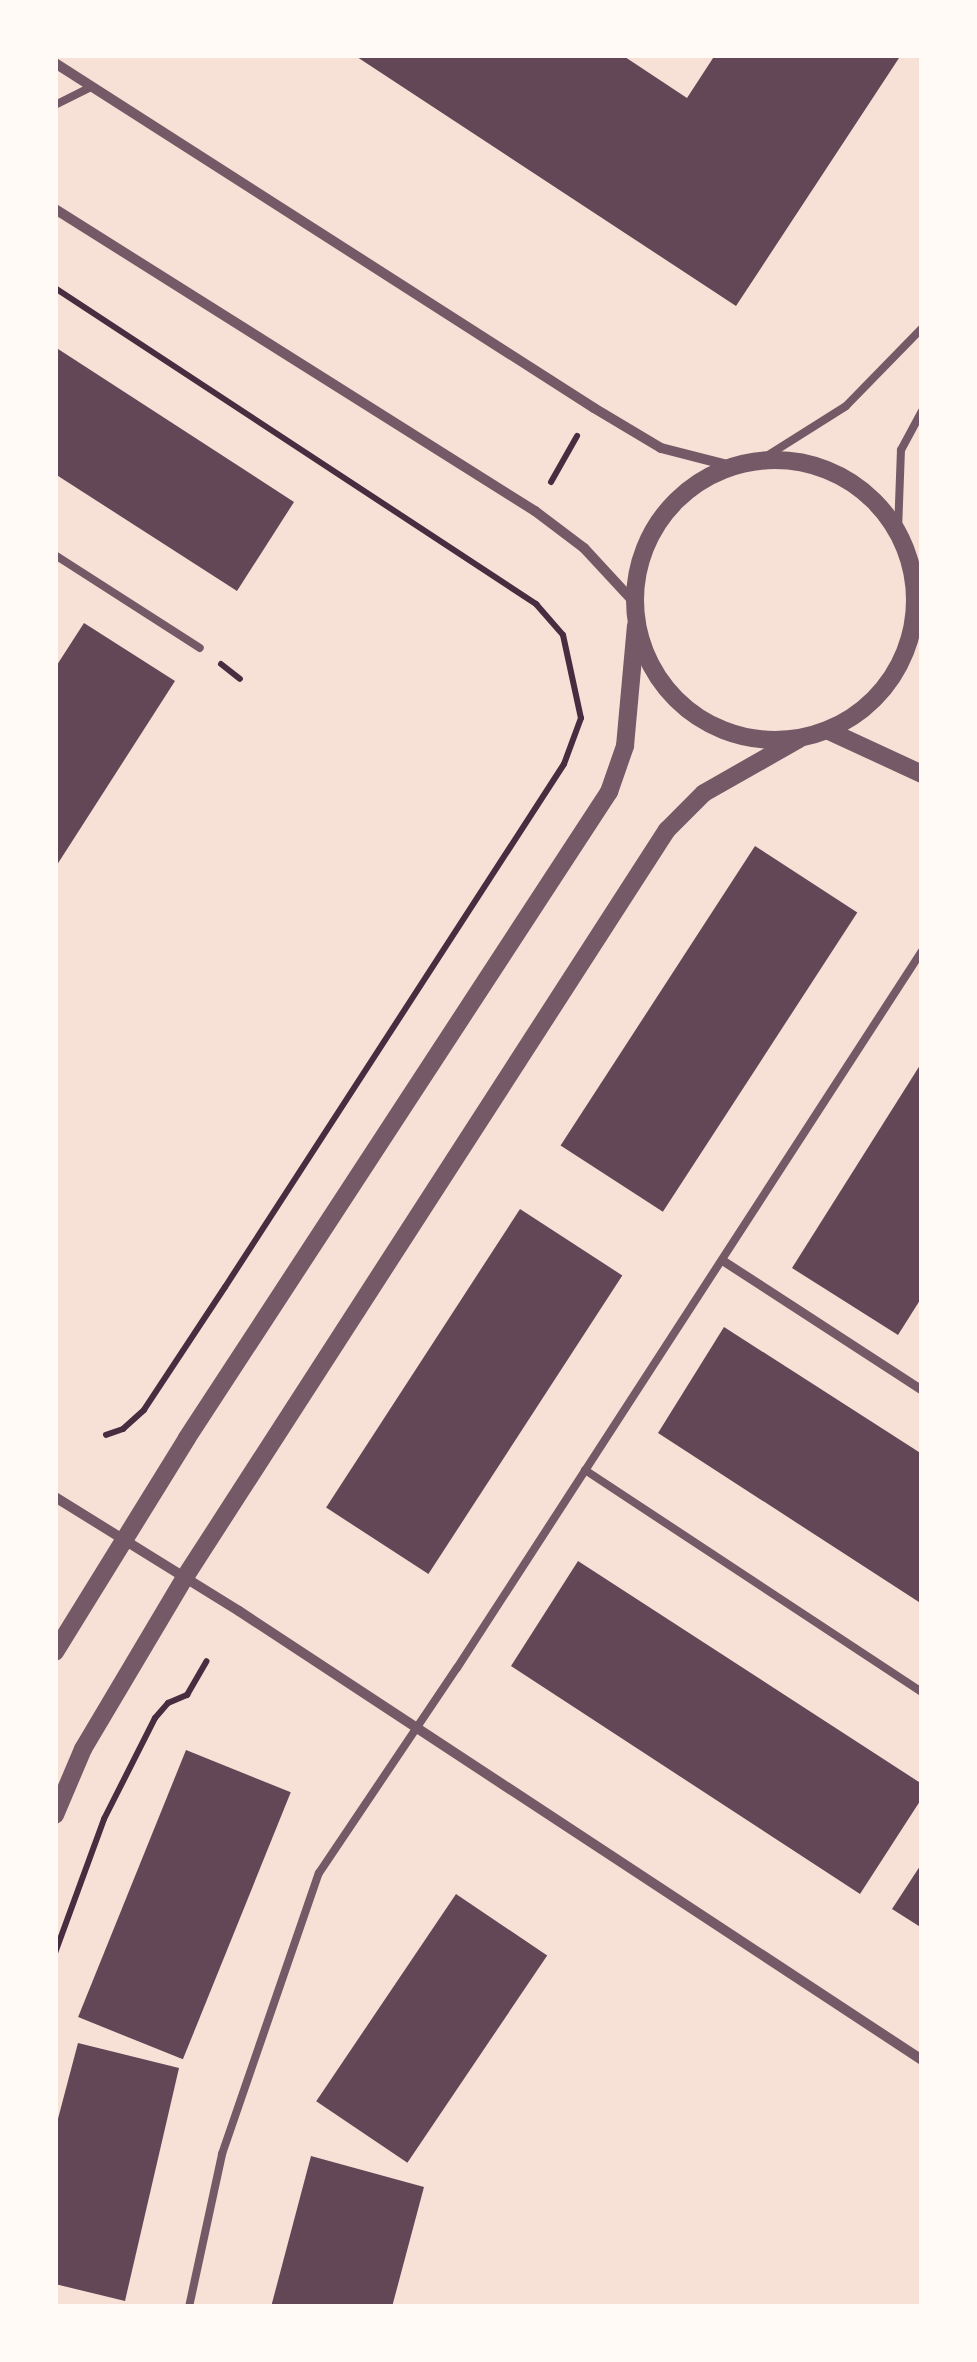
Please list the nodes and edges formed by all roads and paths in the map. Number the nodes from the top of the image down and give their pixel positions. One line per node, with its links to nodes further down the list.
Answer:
1 (55, 63): 2 (street)
2 (91, 87): 3 (lane); 10 (street)
3 (55, 105)
4 (55, 209): 15 (street)
5 (55, 288): 24 (path)
6 (922, 328): 9 (lane)
7 (922, 412): 12 (lane)
8 (580, 431): 11 (path)
9 (762, 459): 10 (street); 12 (street)
10 (731, 466): 15 (street)
11 (546, 490)
12 (898, 530): 14 (street)
13 (55, 555): 17 (lane)
14 (917, 568): 18 (street)
15 (634, 602): 16 (street)
16 (636, 626): 19 (street); 27 (street)
17 (200, 648)
18 (829, 730): 19 (street); 20 (street)
19 (800, 739): 28 (street)
20 (922, 774)
21 (922, 951): 22 (lane)
22 (722, 1260): 23 (street); 25 (lane)
23 (922, 1390)
24 (106, 1435)
25 (585, 1470): 31 (lane); 32 (lane)
26 (55, 1497): 27 (street)
27 (122, 1540): 28 (street); 29 (street)
28 (184, 1577): 32 (street); 33 (street)
29 (55, 1652)
30 (207, 1660): 34 (path)
31 (922, 1692)
32 (417, 1729): 35 (street); 36 (lane)
33 (55, 1815)
34 (55, 1952)
35 (922, 2060)
36 (189, 2307)

